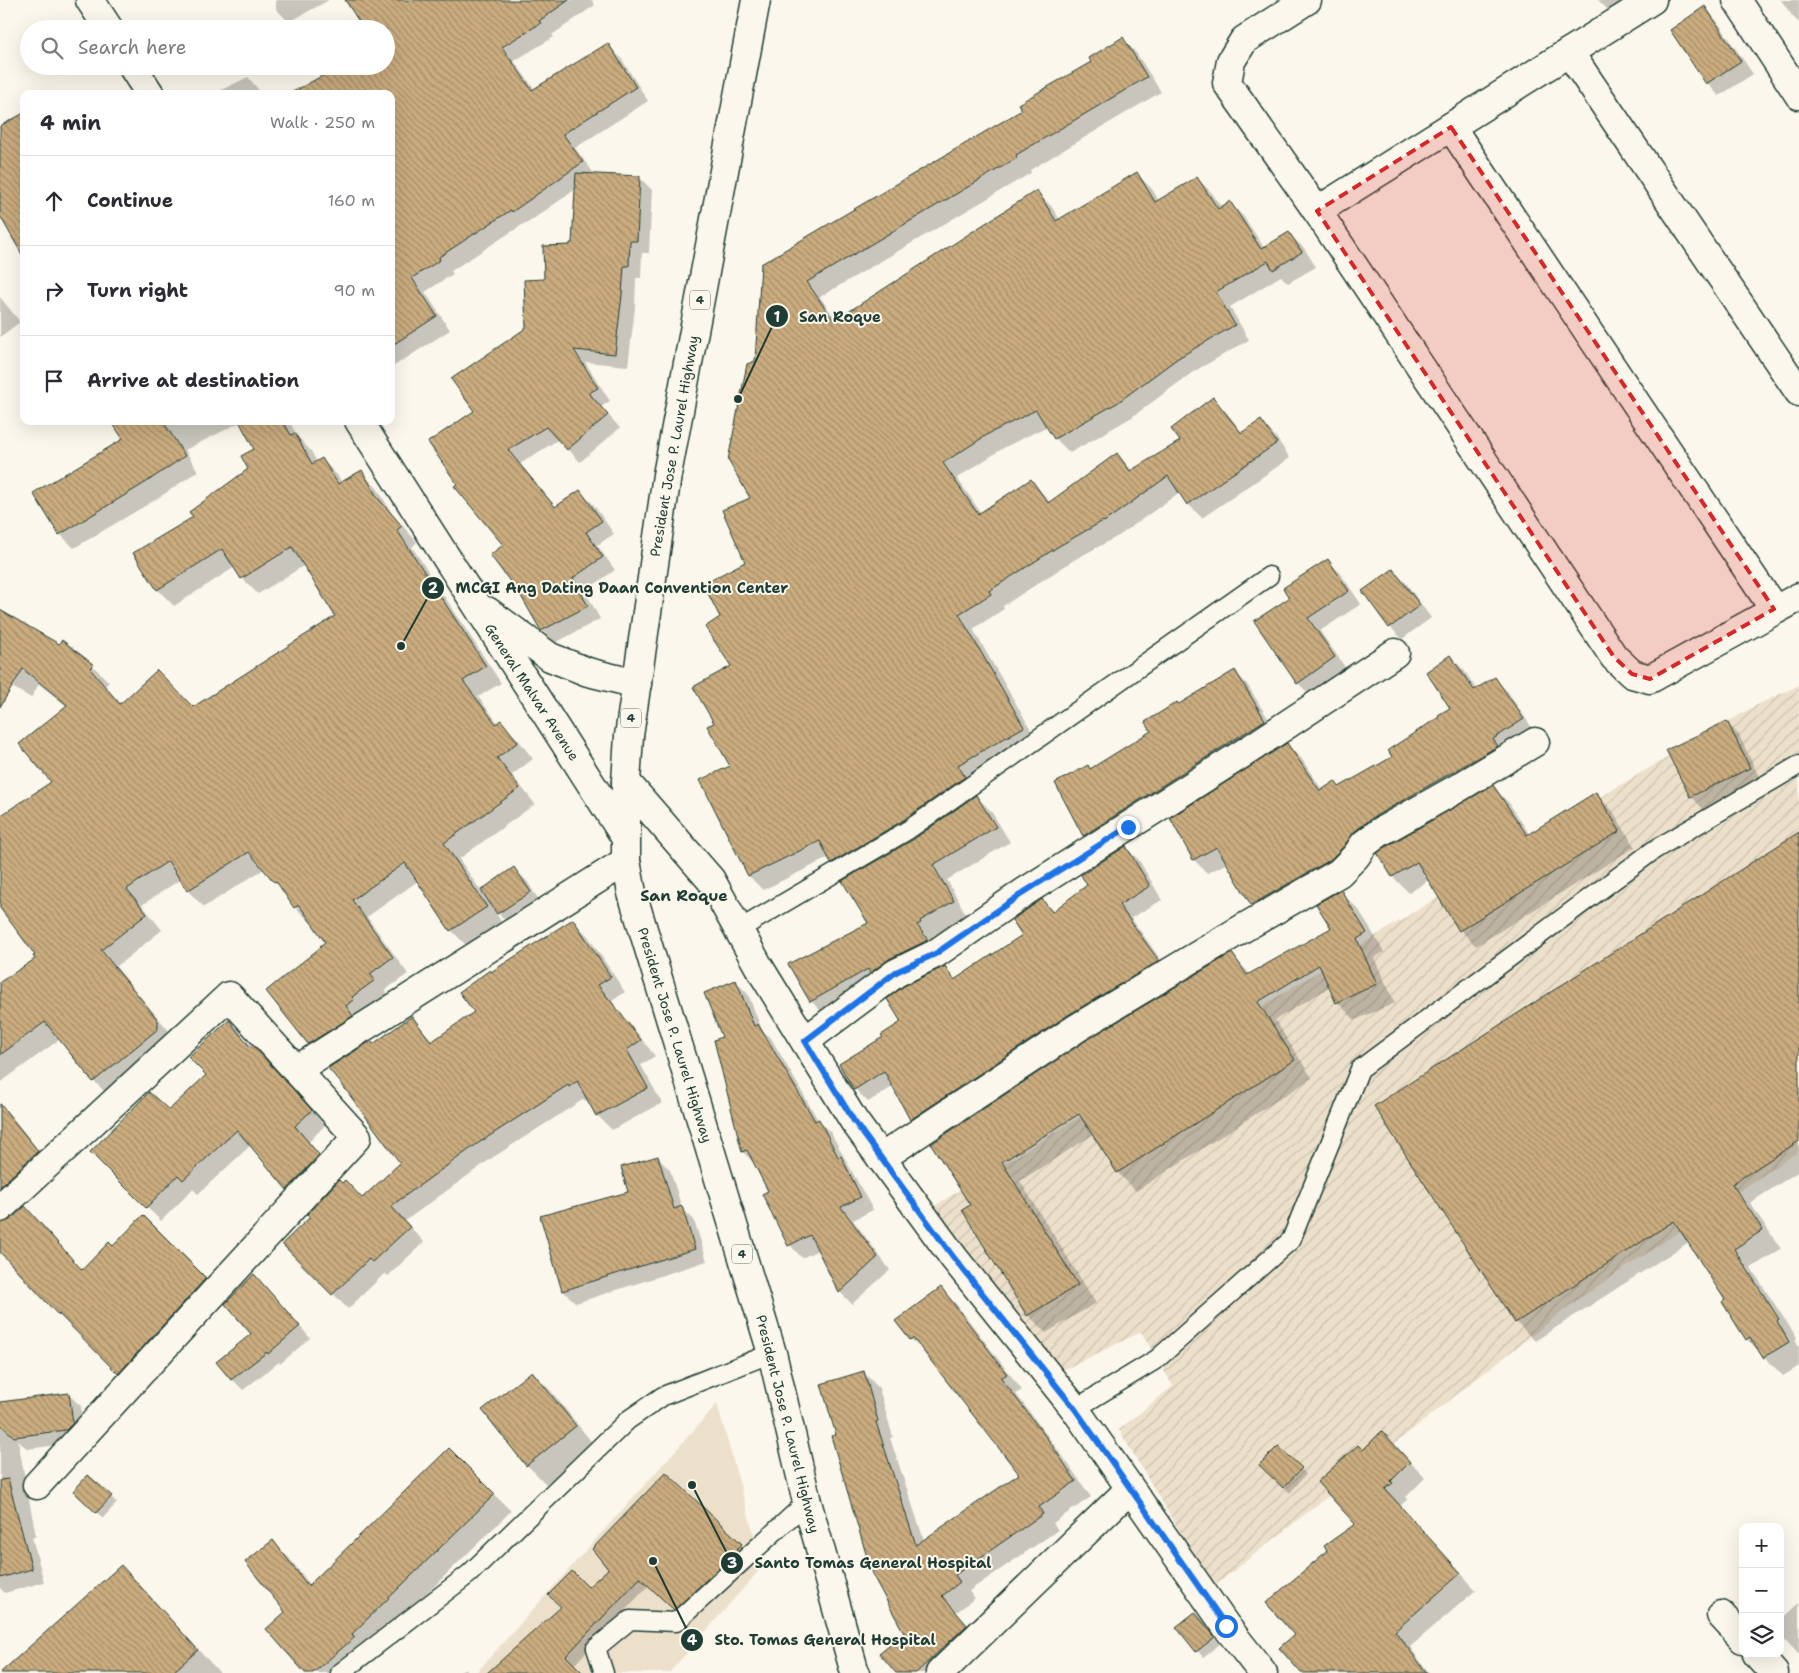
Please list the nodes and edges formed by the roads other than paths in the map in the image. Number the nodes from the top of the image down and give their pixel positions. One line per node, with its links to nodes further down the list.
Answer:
1 (90, 0): 6 (main road)
2 (756, 0): 20 (main road, President Jose P. Laurel Highway / 4)
3 (1307, 0): 12 (main road)
4 (1652, 0): 7 (main road)
5 (1737, 0): 10 (main road)
6 (102, 20)
7 (1569, 52): 11 (main road); 13 (main road)
8 (138, 75): 9 (main road)
9 (147, 90)
10 (1799, 95)
11 (1451, 126): 12 (main road); 18 (main road)
12 (1317, 211): 18 (main road)
13 (1799, 392)
14 (362, 425): 17 (main road, General Malvar Avenue / 4)
15 (1269, 576): 25 (lane)
16 (1799, 597): 18 (main road)
17 (475, 602): 20 (main road); 24 (main road, General Malvar Avenue / 4)
18 (1774, 609)
19 (1395, 653): 26 (main road)
20 (637, 684): 23 (main road, President Jose P. Laurel Highway / 4)
21 (1535, 742): 28 (main road)
22 (1799, 764): 31 (lane)
23 (626, 782): 24 (main road, President Jose P. Laurel Highway / 4); 25 (main road)
24 (625, 849): 27 (main road); 30 (main road, President Jose P. Laurel Highway / 4)
25 (738, 930): 26 (main road)
26 (805, 1041): 28 (main road)
27 (296, 1070): 29 (main road); 32 (main road)
28 (881, 1158): 31 (main road)
29 (0, 1208)
30 (772, 1353): 34 (main road, President Jose P. Laurel Highway / 4); 38 (lane)
31 (1075, 1409): 33 (main road)
32 (37, 1485)
33 (1130, 1489): 41 (main road); 42 (main road)
34 (807, 1502): 39 (lane); 40 (main road, President Jose P. Laurel Highway / 4)
35 (1721, 1615): 36 (main road)
36 (1739, 1635)
37 (1761, 1658): 43 (main road)
38 (340, 1673)
39 (604, 1673)
40 (855, 1673)
41 (940, 1673)
42 (1263, 1673)
43 (1774, 1673)

